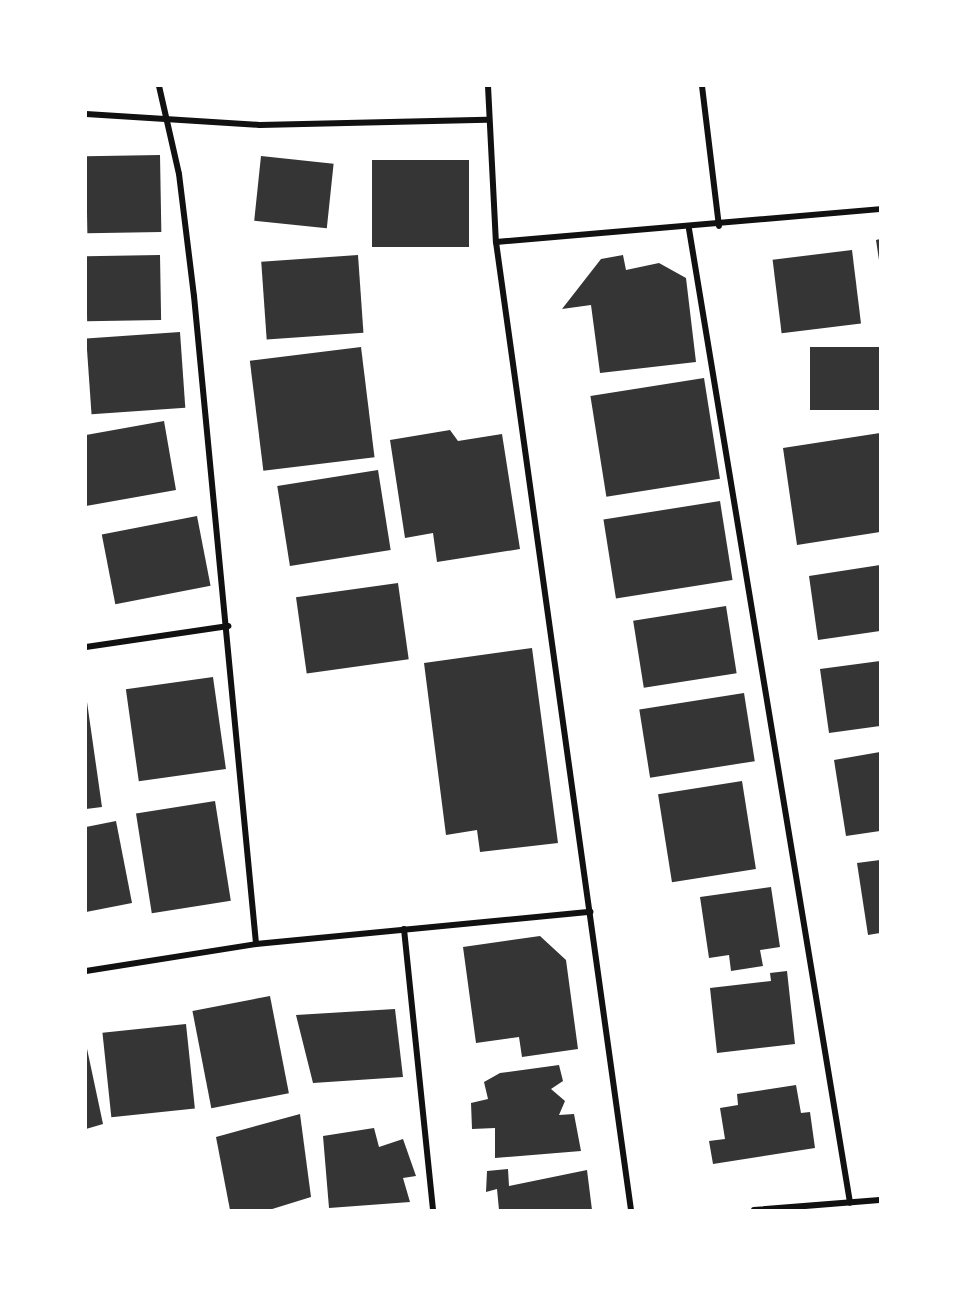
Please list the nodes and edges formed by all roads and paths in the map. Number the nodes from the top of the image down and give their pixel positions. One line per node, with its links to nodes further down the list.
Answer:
1 (159, 86): 5 (street)
2 (488, 86): 6 (street)
3 (702, 86): 8 (street)
4 (86, 114): 5 (street)
5 (168, 116): 6 (street); 11 (street)
6 (487, 120): 10 (street)
7 (880, 209): 8 (street)
8 (719, 226): 9 (street)
9 (689, 230): 10 (street); 18 (street)
10 (496, 242): 13 (street)
11 (228, 626): 12 (street); 15 (street)
12 (86, 647)
13 (590, 912): 14 (street); 20 (street)
14 (404, 929): 15 (street); 19 (street)
15 (256, 944): 16 (street)
16 (86, 971)
17 (880, 1200): 18 (street)
18 (850, 1203): 21 (street)
19 (433, 1210)
20 (631, 1210)
21 (753, 1210)

